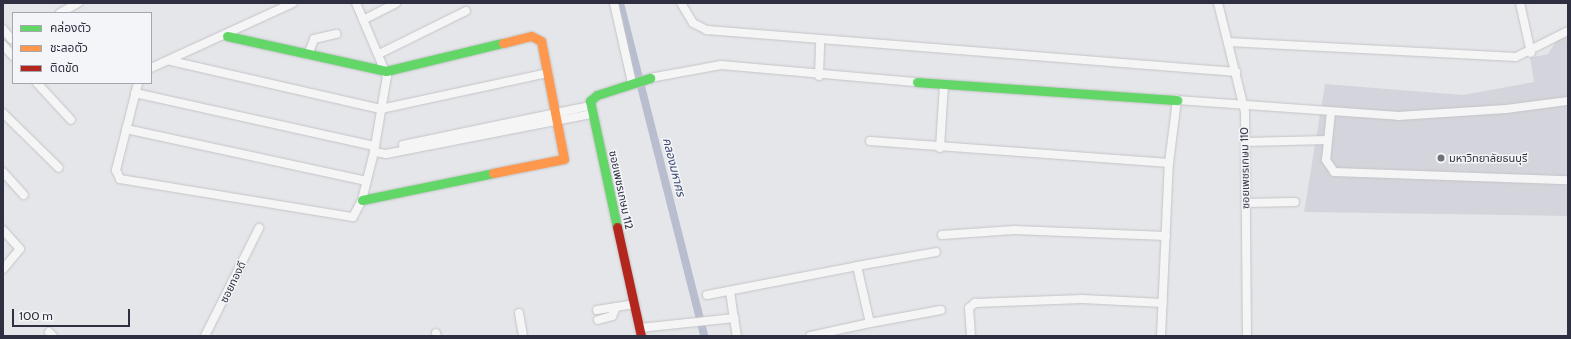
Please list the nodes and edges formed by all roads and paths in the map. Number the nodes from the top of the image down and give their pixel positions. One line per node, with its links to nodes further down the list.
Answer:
1 (78, 3): 10 (street)
2 (293, 3): 15 (street)
3 (356, 3): 11 (street)
4 (396, 3): 11 (street)
5 (614, 3): 31 (street)
6 (681, 3): 17 (street)
7 (1218, 3): 18 (street, ซอยเพชรเกษม 110)
8 (1520, 3): 20 (street)
9 (466, 11): 21 (street)
10 (62, 12)
11 (363, 20): 21 (street)
12 (3, 29): 16 (street)
13 (1568, 31): 20 (street)
14 (336, 34): 23 (street)
15 (227, 36): 23 (street); 24 (street)
16 (12, 38): 19 (street)
17 (820, 39): 27 (street); 29 (street)
18 (1228, 42): 20 (street); 27 (street, ซอยเพชรเกษม 110)
19 (3, 45): 22 (street)
20 (1531, 53)
21 (379, 54): 26 (street)
22 (12, 55)
23 (308, 55): 26 (street)
24 (171, 61): 25 (street); 40 (street)
25 (152, 68)
26 (386, 71): 28 (street); 40 (street)
27 (1236, 72): 39 (street, ซอยเพชรเกษม 110)
28 (548, 73): 40 (street); 44 (street)
29 (819, 76): 30 (street); 32 (street)
30 (650, 78): 31 (street)
31 (635, 82): 41 (street)
32 (917, 82): 35 (street)
33 (38, 84): 45 (street)
34 (138, 84): 36 (street)
35 (944, 84): 37 (street); 50 (street)
36 (135, 93): 46 (street); 51 (street)
37 (1177, 100): 39 (street); 52 (street)
38 (1568, 101): 42 (street)
39 (1244, 105): 42 (street); 49 (street, ซอยเพชรเกษม 110)
40 (381, 110): 51 (street)
41 (591, 110): 44 (street); 71 (street, ซอยเพชรเกษม 112)
42 (1331, 112): 47 (street)
43 (3, 113): 53 (street)
44 (556, 117): 51 (street); 58 (street)
45 (71, 120)
46 (126, 129): 56 (street); 58 (street)
47 (1328, 140): 49 (street); 55 (street)
48 (870, 141): 50 (street)
49 (1245, 142): 60 (street, ซอยเพชรเกษม 110)
50 (940, 148): 52 (street)
51 (376, 150): 56 (street)
52 (1169, 163): 64 (street)
53 (59, 168)
54 (3, 172): 57 (street)
55 (1568, 180)
56 (366, 181): 58 (street)
57 (24, 195)
58 (362, 200)
59 (1295, 202): 60 (street)
60 (1246, 203): 86 (street, ซอยเพชรเกษม 110)
61 (259, 228): 80 (street, ซอยทองดี)
62 (3, 230): 67 (street)
63 (942, 235): 64 (street)
64 (1166, 236): 70 (street)
65 (936, 252): 66 (street)
66 (857, 266): 68 (street); 78 (street)
67 (3, 269)
68 (730, 291): 69 (street); 76 (street)
69 (706, 294)
70 (1163, 302): 84 (street); 85 (street)
71 (633, 304): 72 (street); 79 (street, ซอยเพชรเกษม 112)
72 (616, 307): 73 (street); 77 (street)
73 (597, 310)
74 (941, 310): 78 (street)
75 (519, 313): 81 (street)
76 (734, 318): 79 (street); 82 (street)
77 (598, 320)
78 (870, 323): 83 (street)
79 (640, 332)
80 (205, 336)
81 (523, 336)
82 (737, 336)
83 (810, 336)
84 (971, 336)
85 (1161, 336)
86 (1247, 336)

